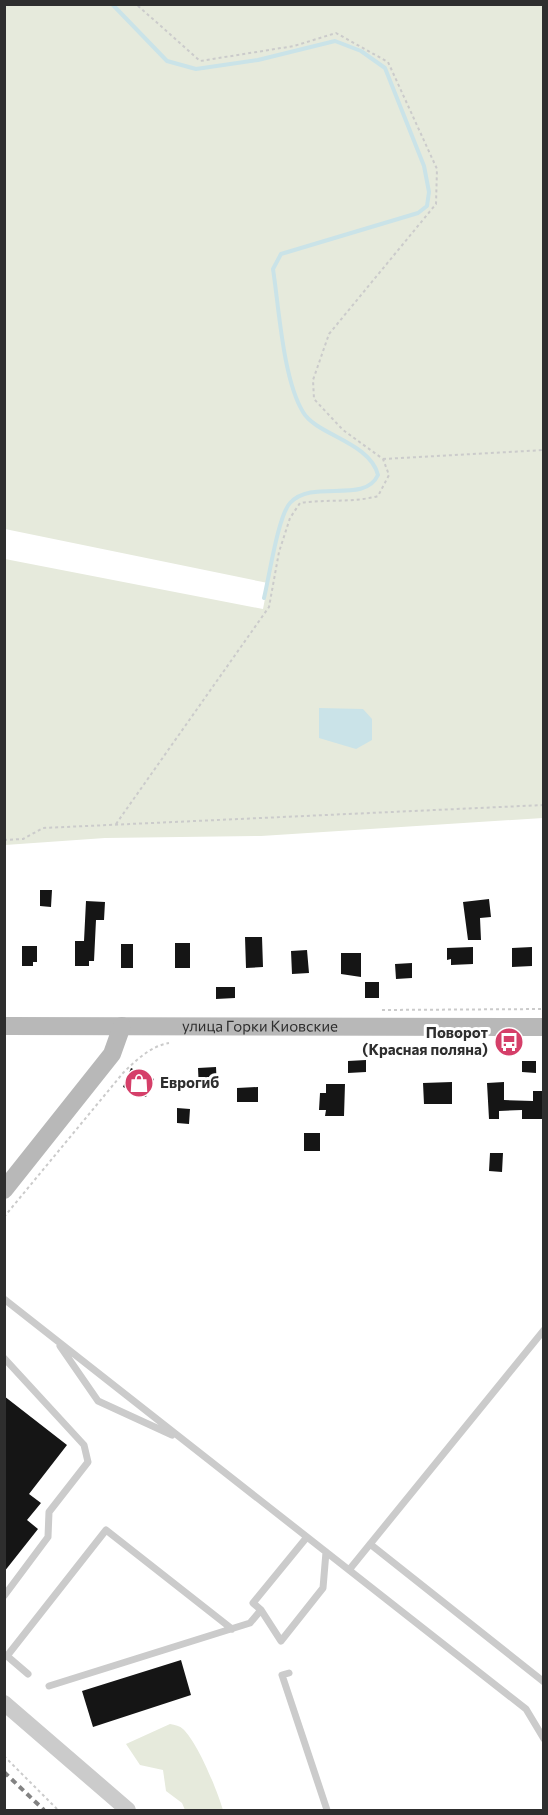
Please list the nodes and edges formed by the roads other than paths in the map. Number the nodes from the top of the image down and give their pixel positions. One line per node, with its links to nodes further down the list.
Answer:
1 (4, 1026): 2 (main road, улица Горки Киовские)
2 (122, 1026): 3 (main road, улица Горки Киовские); 4 (main road)
3 (543, 1027)
4 (4, 1190)
5 (4, 1299): 7 (lane)
6 (543, 1330): 11 (lane)
7 (56, 1340): 9 (lane); 9 (lane)
8 (5, 1359): 14 (lane)
9 (185, 1441): 10 (lane)
10 (307, 1537): 12 (lane); 15 (lane)
11 (370, 1544): 13 (lane); 19 (lane)
12 (326, 1552): 13 (lane); 15 (lane)
13 (349, 1570): 22 (lane)
14 (4, 1596)
15 (261, 1610): 16 (lane)
16 (232, 1629): 18 (lane); 20 (lane)
17 (289, 1673): 24 (lane)
18 (27, 1674)
19 (543, 1682)
20 (49, 1686)
21 (4, 1703): 23 (street)
22 (543, 1738)
23 (129, 1810)
24 (327, 1810)

